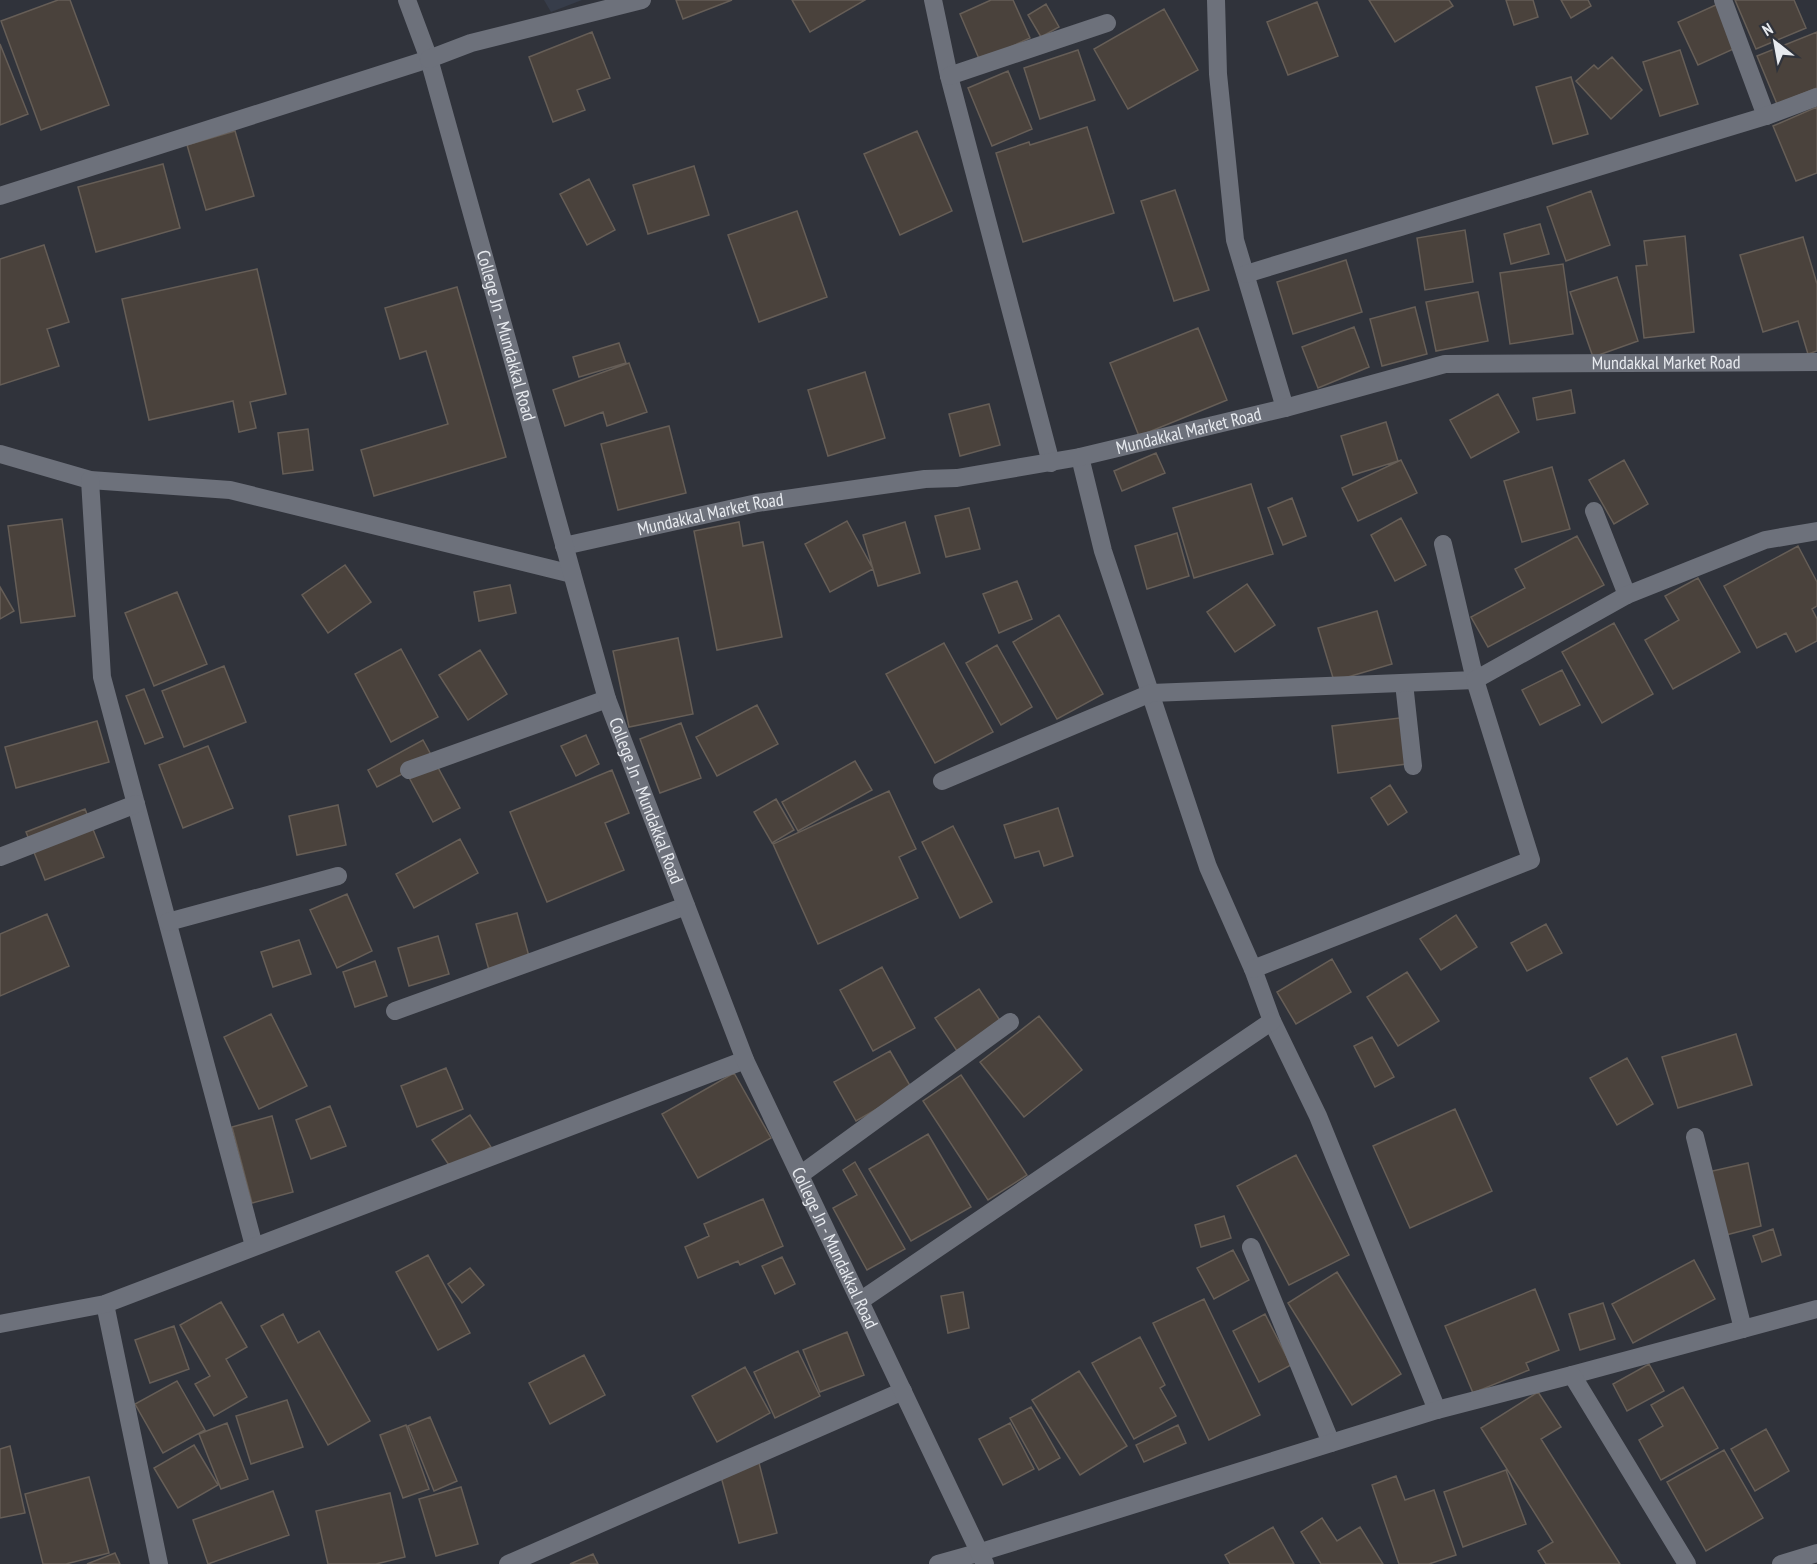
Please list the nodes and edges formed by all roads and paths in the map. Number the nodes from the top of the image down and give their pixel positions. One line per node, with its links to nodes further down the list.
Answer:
1 (407, 0): 7 (street, College Jn - Mundakkal Road)
2 (642, 0): 7 (street)
3 (933, 0): 8 (street)
4 (1216, 0): 12 (street)
5 (1723, 0): 10 (street)
6 (1107, 23): 8 (street)
7 (429, 59): 11 (street); 22 (street, College Jn - Mundakkal Road)
8 (949, 76): 17 (street)
9 (1817, 97): 10 (street)
10 (1766, 116): 12 (street)
11 (0, 195)
12 (1246, 274): 14 (street)
13 (1817, 362): 14 (street, Mundakkal Market Road)
14 (1285, 408): 16 (street, Mundakkal Market Road)
15 (0, 454): 18 (street)
16 (1080, 457): 17 (street, Mundakkal Market Road); 27 (street)
17 (1051, 463): 22 (street, Mundakkal Market Road)
18 (90, 480): 23 (street); 32 (street)
19 (1594, 511): 24 (street)
20 (1817, 531): 24 (street)
21 (1443, 544): 25 (street)
22 (564, 546): 23 (street, College Jn - Mundakkal Road)
23 (572, 574): 28 (street, College Jn - Mundakkal Road)
24 (1627, 595): 25 (street)
25 (1475, 680): 26 (street); 37 (street)
26 (1404, 683): 27 (street); 29 (street)
27 (1151, 693): 31 (street); 37 (street)
28 (608, 699): 30 (street); 35 (street, College Jn - Mundakkal Road)
29 (1413, 766)
30 (409, 770)
31 (942, 781)
32 (136, 804): 33 (street); 36 (street)
33 (0, 857)
34 (338, 876): 36 (street)
35 (686, 906): 38 (street); 41 (street, College Jn - Mundakkal Road)
36 (168, 922): 44 (street)
37 (1253, 969): 39 (street)
38 (395, 1011)
39 (1272, 1021): 46 (street); 53 (street)
40 (1010, 1022): 43 (street)
41 (745, 1060): 43 (street, College Jn - Mundakkal Road); 44 (street)
42 (1695, 1137): 50 (street)
43 (800, 1175): 46 (street, College Jn - Mundakkal Road)
44 (254, 1246): 47 (street)
45 (1251, 1247): 54 (street)
46 (860, 1301): 52 (street, College Jn - Mundakkal Road)
47 (105, 1304): 49 (street); 57 (street)
48 (1817, 1308): 50 (street)
49 (0, 1324)
50 (1743, 1329): 51 (street)
51 (1572, 1375): 53 (street); 60 (street)
52 (903, 1391): 56 (street, College Jn - Mundakkal Road); 58 (street)
53 (1437, 1410): 54 (street)
54 (1331, 1443): 56 (street)
55 (1817, 1553): 61 (street)
56 (983, 1558): 59 (street)
57 (159, 1564)
58 (508, 1564)
59 (938, 1564)
60 (1687, 1564)
61 (1781, 1564)

